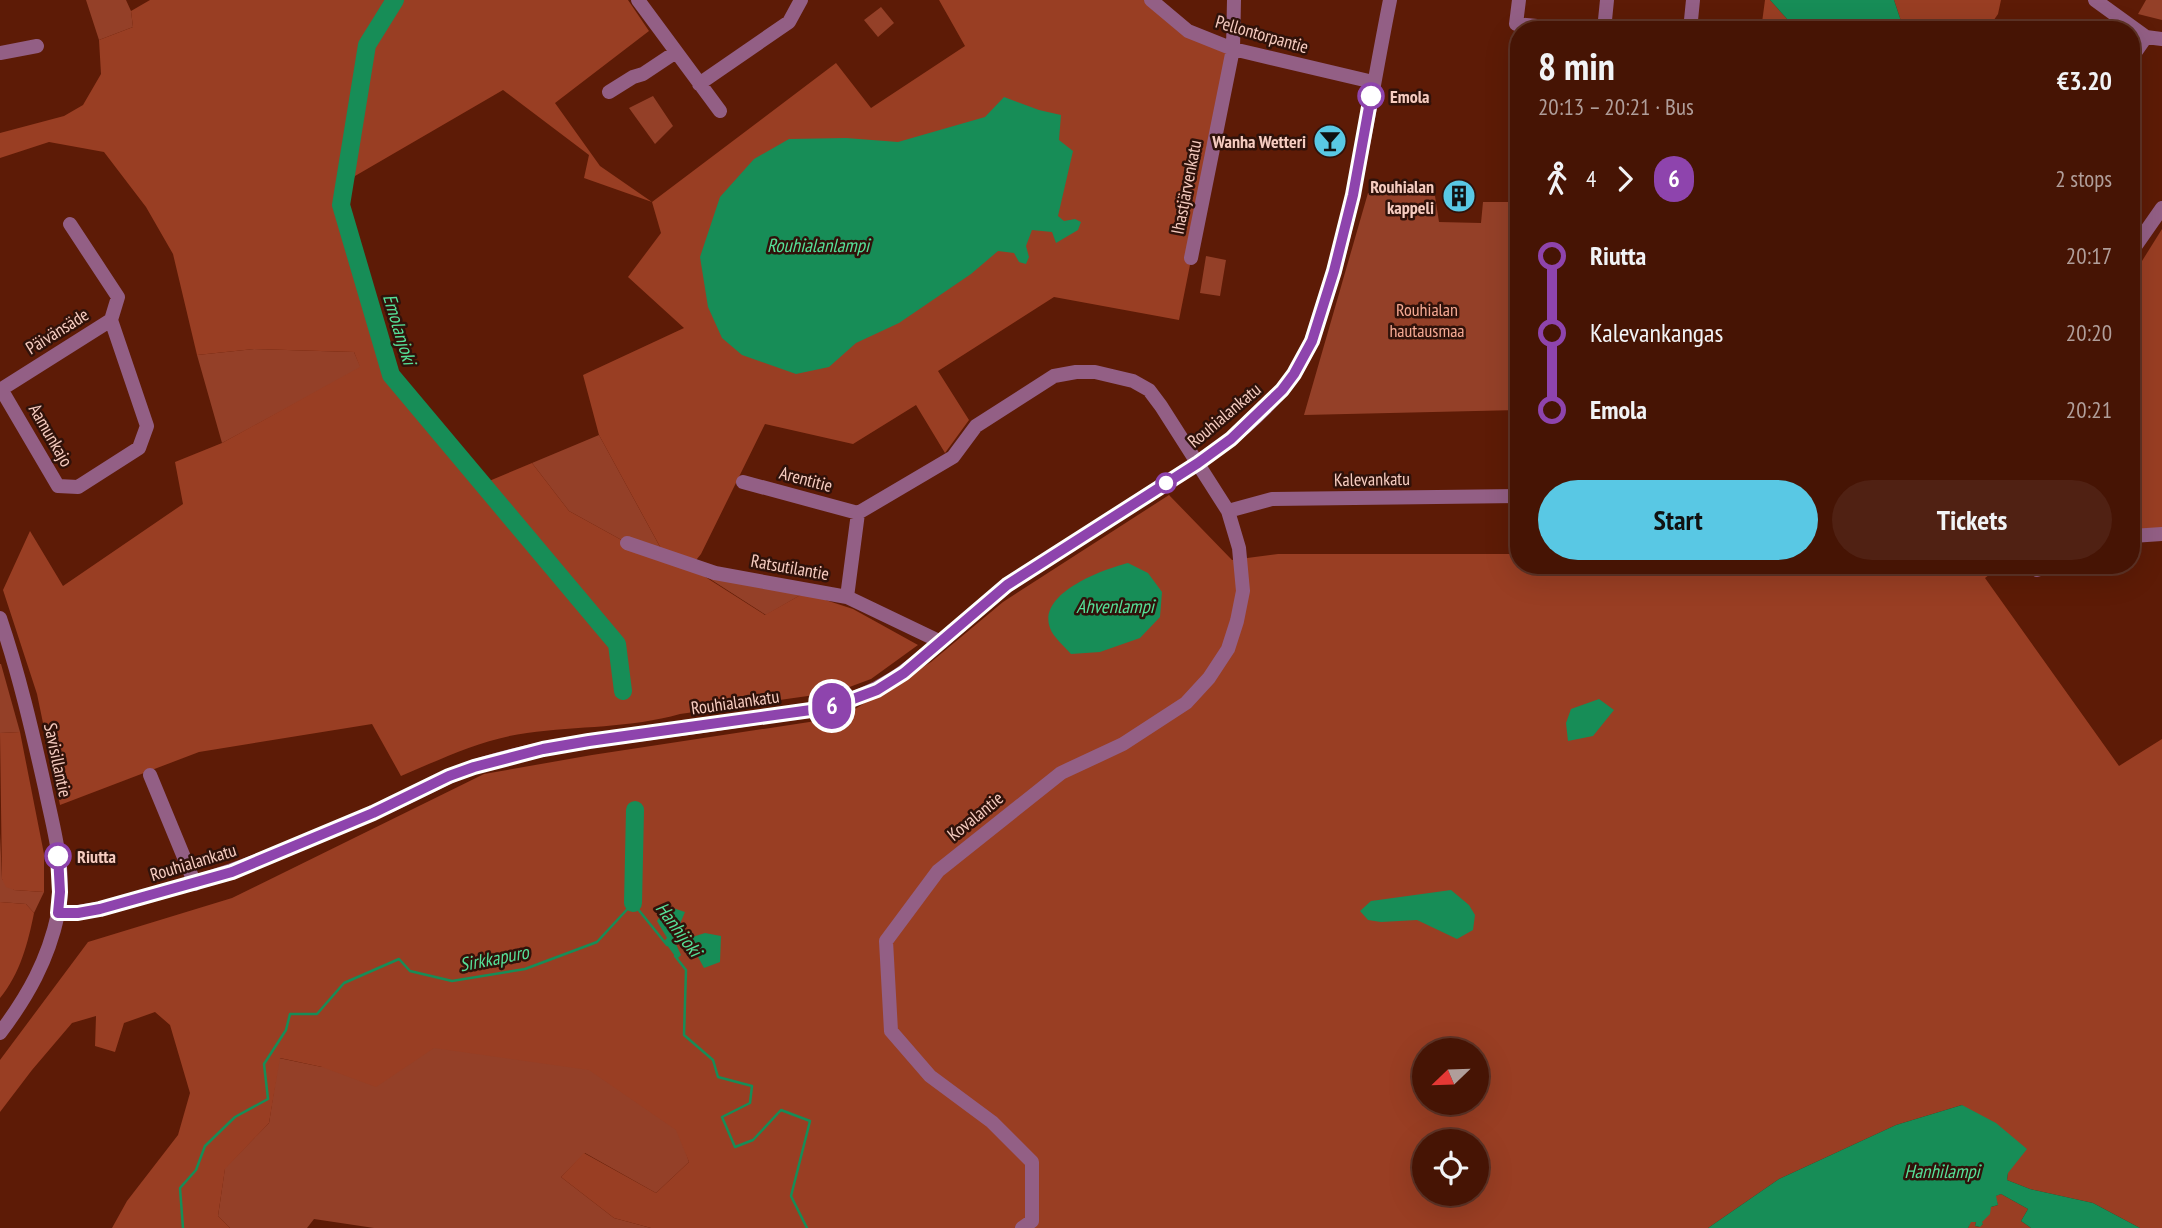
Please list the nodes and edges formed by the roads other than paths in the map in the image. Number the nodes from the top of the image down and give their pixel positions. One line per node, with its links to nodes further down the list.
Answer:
1 (638, 0): 20 (street)
2 (802, 0): 23 (street)
3 (1151, 0): 19 (street, Pellontorpantie)
4 (1234, 0): 19 (street, Ihastjärvenkatu)
5 (1390, 0): 22 (street, Rouhialankatu)
6 (1519, 0): 10 (street)
7 (1607, 0): 11 (street)
8 (1693, 0): 12 (street)
9 (2095, 0): 13 (street)
10 (1516, 21)
11 (1605, 21)
12 (1691, 21)
13 (2124, 21)
14 (2140, 33): 15 (street)
15 (2146, 37): 16 (street); 18 (street)
16 (2162, 39)
17 (37, 46): 21 (street)
18 (2140, 46)
19 (1233, 49): 22 (street, Pellontorpantie); 29 (street, Ihastjärvenkatu)
20 (676, 52): 23 (street); 24 (street)
21 (0, 53)
22 (1373, 82): 32 (street, Rouhialankatu)
23 (699, 84): 25 (street)
24 (609, 92)
25 (720, 111)
26 (2162, 208): 28 (street)
27 (70, 225): 30 (street, Päivänsäde)
28 (2140, 240)
29 (1191, 258)
30 (111, 320): 31 (street, Päivänsäde); 31 (street, Aamunkajo)
31 (1, 389)
32 (1198, 463): 35 (street, Kovalantie); 36 (street, Kovalantie); 42 (street, Rouhialankatu)
33 (743, 482): 36 (street, Arentitie)
34 (1510, 496): 35 (street, Kalevankatu)
35 (1228, 511): 47 (street, Kovalantie)
36 (859, 513): 40 (street)
37 (2162, 534): 38 (street)
38 (2140, 535)
39 (627, 542): 40 (street, Ratsutilantie)
40 (847, 597): 42 (street, Ratsutilantie)
41 (0, 618): 45 (street, Savisillantie)
42 (941, 642): 44 (street, Rouhialankatu)
43 (150, 775): 44 (street)
44 (194, 884): 45 (street, Rouhialankatu)
45 (58, 913): 46 (street)
46 (0, 1033)
47 (1022, 1228)

